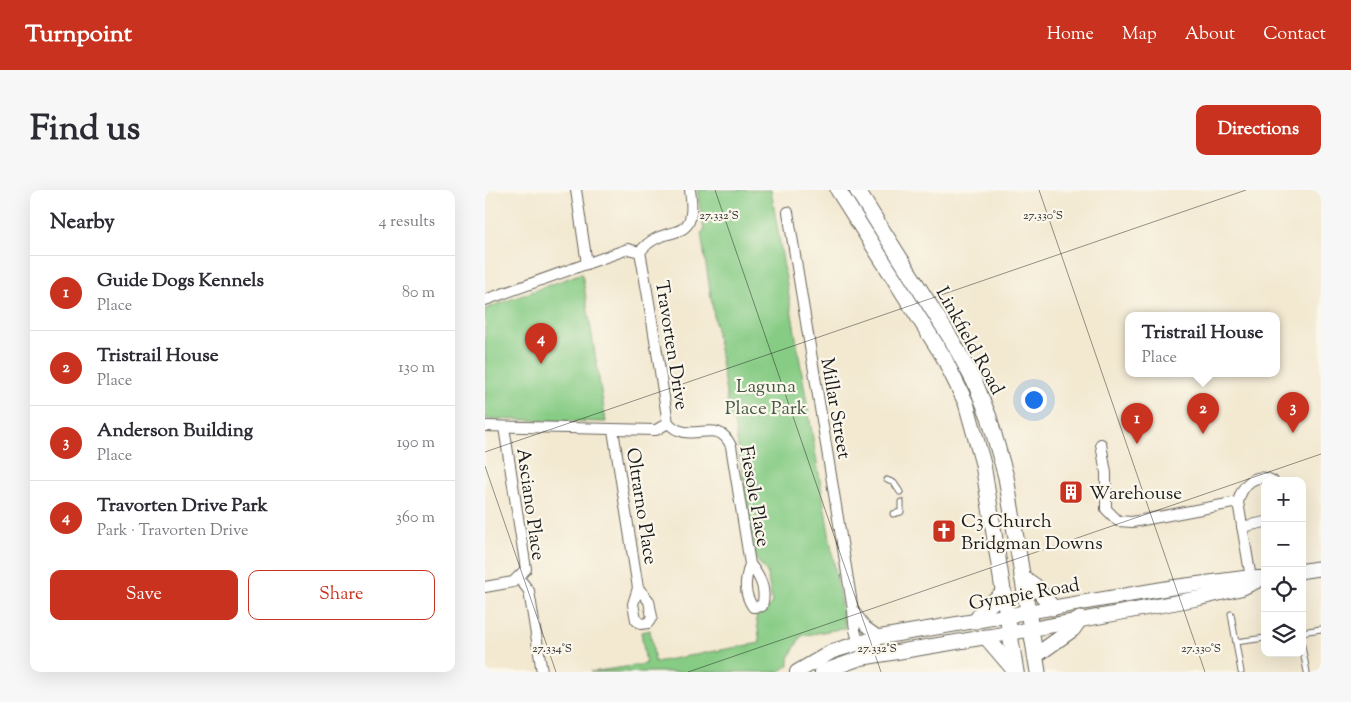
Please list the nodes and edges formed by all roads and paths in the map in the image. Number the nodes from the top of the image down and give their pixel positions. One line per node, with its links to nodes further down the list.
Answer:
1 (576, 190): 7 (street)
2 (690, 190): 6 (street)
3 (838, 190): 30 (main road, Linkfield Road)
4 (857, 190): 25 (main road, Linkfield Road)
5 (788, 212): 32 (street, Millar Street)
6 (640, 252): 7 (street); 9 (street, Travorten Drive)
7 (587, 264): 8 (street)
8 (485, 300)
9 (668, 423): 12 (street, Travorten Drive); 22 (street, Fiesole Place)
10 (485, 426): 11 (street, Travorten Drive)
11 (504, 427): 12 (street, Travorten Drive); 26 (street, Asciano Place)
12 (613, 430): 29 (street, Oltrarno Place)
13 (1101, 444): 18 (street)
14 (1261, 477): 18 (street)
15 (887, 480): 16 (lane)
16 (900, 492)
17 (901, 502): 19 (lane)
18 (1238, 502): 21 (street)
19 (893, 514)
20 (1261, 523): 21 (street)
21 (1242, 527): 27 (street)
22 (750, 564)
23 (1321, 568): 24 (main road)
24 (1306, 570)
25 (1022, 577): 31 (main road); 33 (main road, Linkfield Road)
26 (519, 578): 28 (street, Asciano Place); 51 (street)
27 (1260, 578): 31 (main road, Gympie Road); 36 (main road, Gympie Road)
28 (485, 587)
29 (638, 588)
30 (1004, 592): 35 (main road, Linkfield Road); 37 (main road)
31 (1053, 608): 33 (main road, Gympie Road)
32 (853, 610): 42 (street); 45 (street, Millar Street)
33 (1028, 612): 35 (main road, Gympie Road); 38 (main road, Linkfield Road)
34 (1231, 614): 46 (lane)
35 (1007, 616): 37 (main road, Gympie Road); 41 (main road, Linkfield Road)
36 (1080, 619): 38 (main road, Gympie Road); 48 (main road)
37 (976, 621): 42 (main road, Gympie Road)
38 (1030, 629): 41 (main road, Gympie Road); 48 (main road, Linkfield Road)
39 (1321, 629): 40 (lane)
40 (1306, 631)
41 (1011, 633): 43 (main road, Gympie Road); 53 (main road, Linkfield Road)
42 (880, 637): 45 (main road, Gympie Road)
43 (986, 637): 47 (main road, Gympie Road); 53 (main road)
44 (1261, 639): 46 (lane)
45 (858, 642): 47 (street); 52 (main road, Gympie Road)
46 (1236, 642): 55 (lane)
47 (871, 656): 50 (main road, Gympie Road)
48 (1035, 656): 54 (main road, Linkfield Road)
49 (1304, 657): 56 (lane)
50 (826, 671)
51 (542, 672)
52 (797, 672)
53 (1016, 672)
54 (1038, 672)
55 (1241, 672)
56 (1307, 672)

